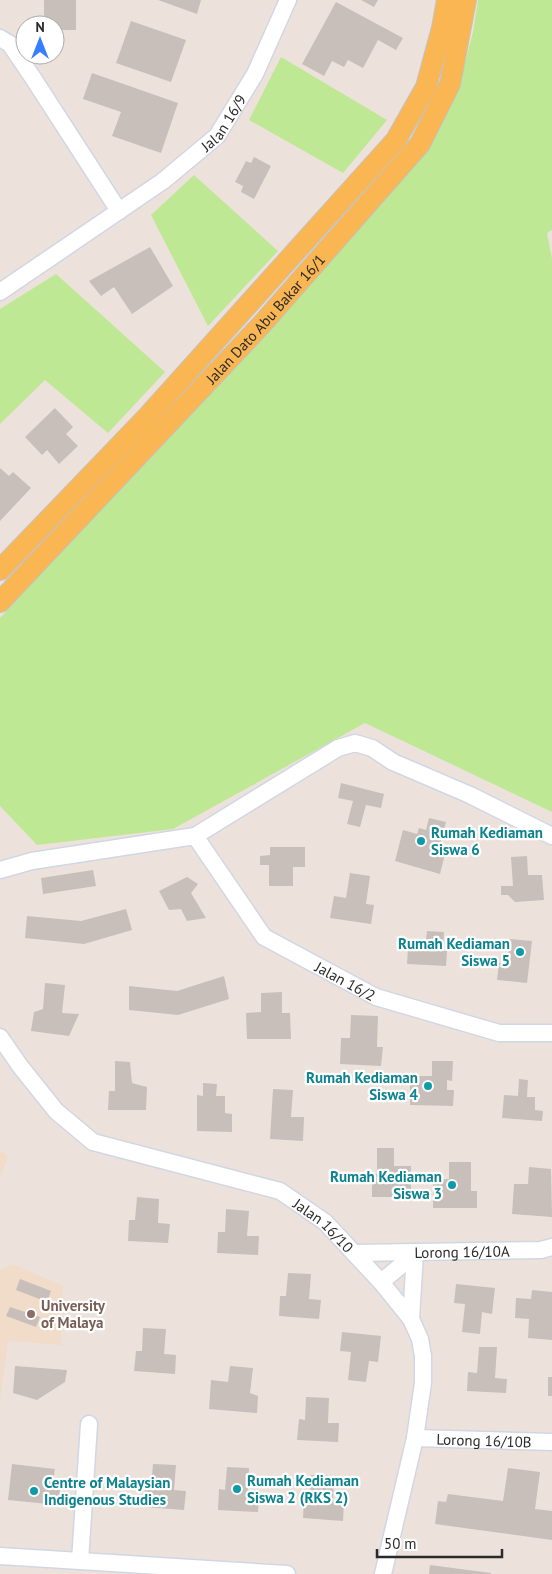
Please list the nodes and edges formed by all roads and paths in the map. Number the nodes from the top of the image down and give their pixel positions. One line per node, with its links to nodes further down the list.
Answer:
1 (288, 0): 5 (street, Jalan 16/9)
2 (446, 0): 7 (main road, Jalan Dato Abu Bakar 16/1)
3 (466, 0): 8 (main road, Jalan Dato Abu Bakar 16/1)
4 (0, 38): 5 (street)
5 (119, 211): 6 (street, Jalan 16/9)
6 (0, 292)
7 (0, 570)
8 (0, 602)
9 (196, 836): 10 (street); 11 (street); 12 (street, Jalan 16/2)
10 (552, 836)
11 (0, 870)
12 (552, 1033)
13 (0, 1037): 15 (street, Jalan 16/10)
14 (552, 1247): 16 (street, Lorong 16/10A)
15 (354, 1253): 16 (street); 17 (street, Jalan 16/10)
16 (415, 1254): 17 (street, Lorong 16/10A); 18 (street)
17 (381, 1282): 18 (street, Jalan 16/10)
18 (411, 1319): 20 (street, Jalan 16/10)
19 (89, 1424): 23 (street)
20 (416, 1438): 21 (street, Lorong 16/10B); 25 (street, Jalan 16/10)
21 (552, 1442)
22 (0, 1556): 23 (street)
23 (80, 1561): 24 (street)
24 (287, 1574)
25 (383, 1574)

